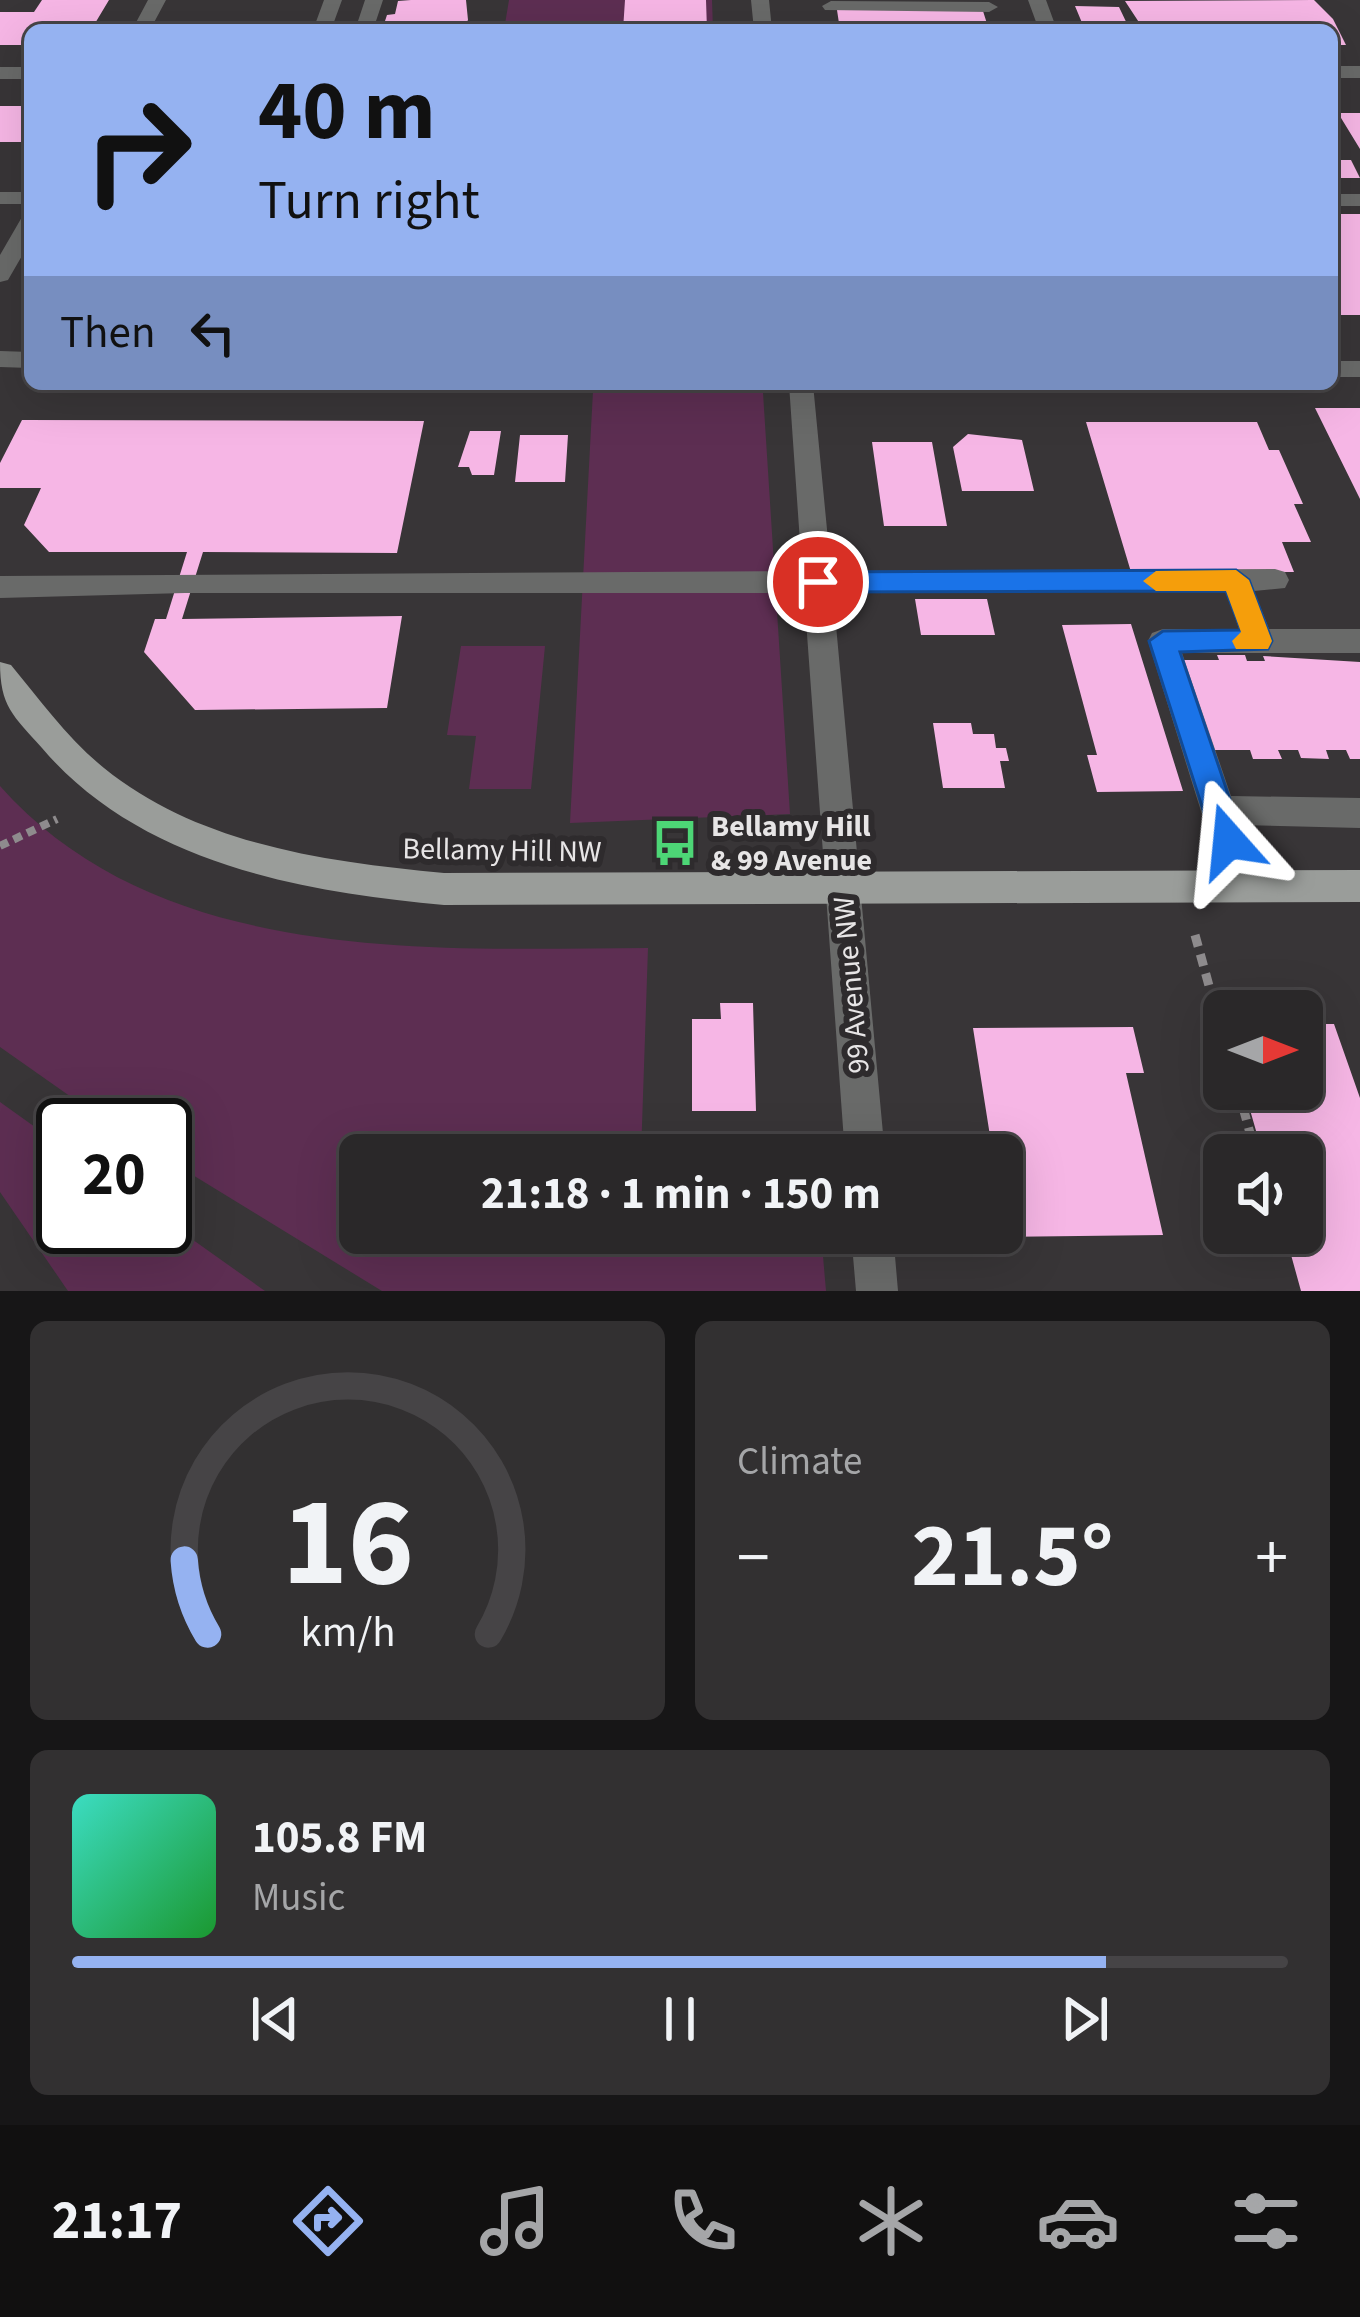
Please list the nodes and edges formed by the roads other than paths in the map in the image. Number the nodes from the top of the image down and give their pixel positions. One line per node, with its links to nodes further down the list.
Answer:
1 (831, 3): 2 (street)
2 (988, 3)
3 (24, 233): 4 (street)
4 (0, 275)
5 (802, 390): 8 (street, 99 Avenue NW)
6 (1236, 580): 7 (street); 8 (street); 10 (street)
7 (1276, 580)
8 (818, 582): 9 (street); 15 (street, 99 Avenue NW)
9 (0, 587)
10 (1258, 641): 11 (street); 13 (street)
11 (1360, 641)
12 (0, 674): 15 (main road, Bellamy Hill NW)
13 (1219, 810): 14 (street); 16 (street)
14 (1360, 813)
15 (843, 886): 16 (main road, Bellamy Hill NW); 18 (street, 99 Avenue NW)
16 (1241, 886): 17 (main road, Bellamy Hill NW)
17 (1360, 886)
18 (863, 1134)
19 (874, 1254): 20 (street)
20 (877, 1291)

